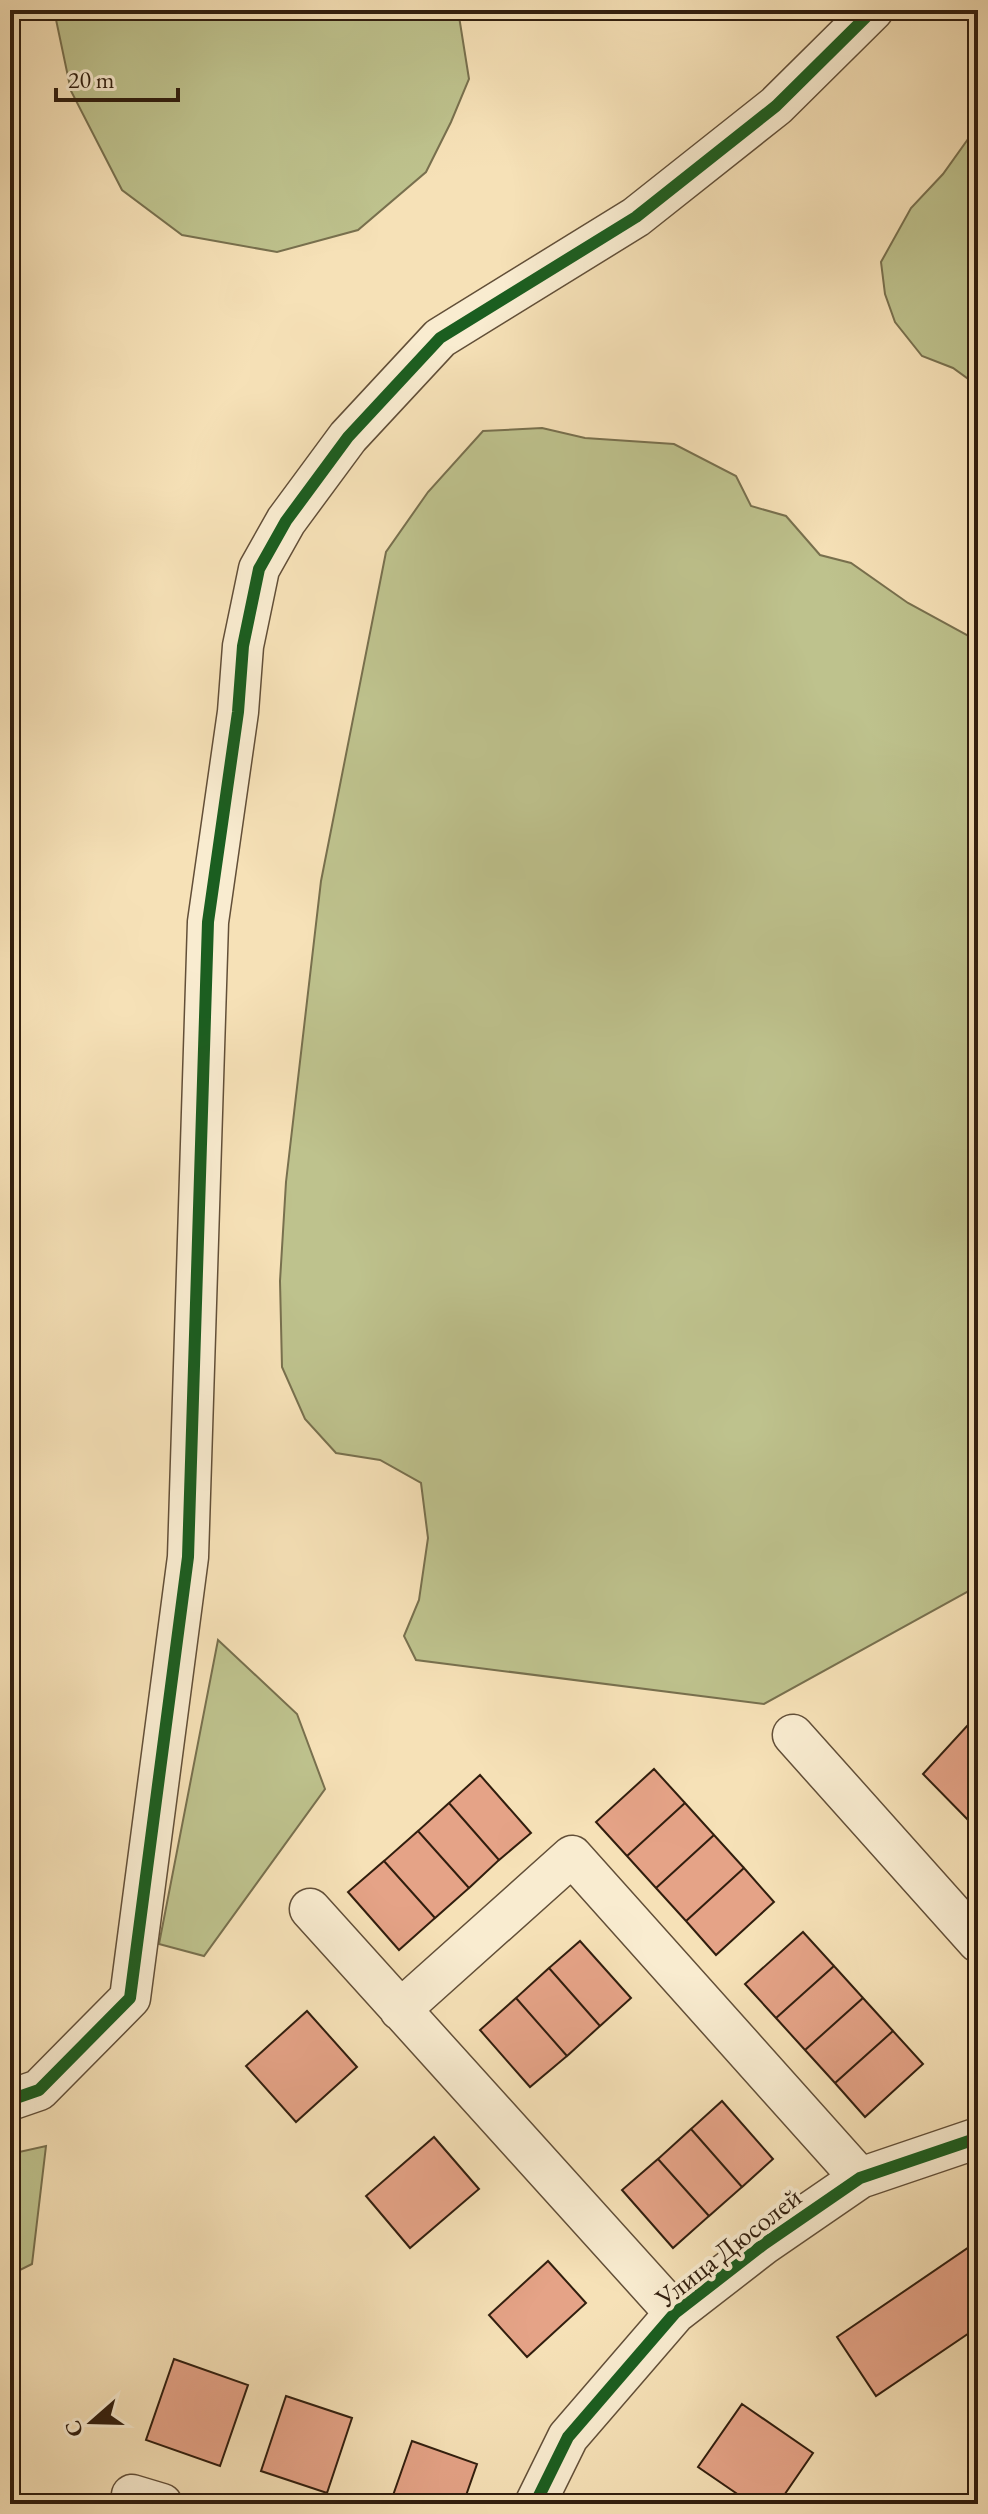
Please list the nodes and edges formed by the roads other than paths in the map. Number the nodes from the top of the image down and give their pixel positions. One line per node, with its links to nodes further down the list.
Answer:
1 (873, 10): 6 (street)
2 (793, 1735): 4 (street)
3 (310, 1909): 5 (street)
4 (978, 1942)
5 (400, 2010): 8 (street); 9 (street)
6 (10, 2100)
7 (978, 2138): 8 (street, Улица Дюсолей)
8 (860, 2178): 9 (street, Улица Дюсолей)
9 (675, 2313): 10 (street, Улица Дюсолей)
10 (535, 2504)

